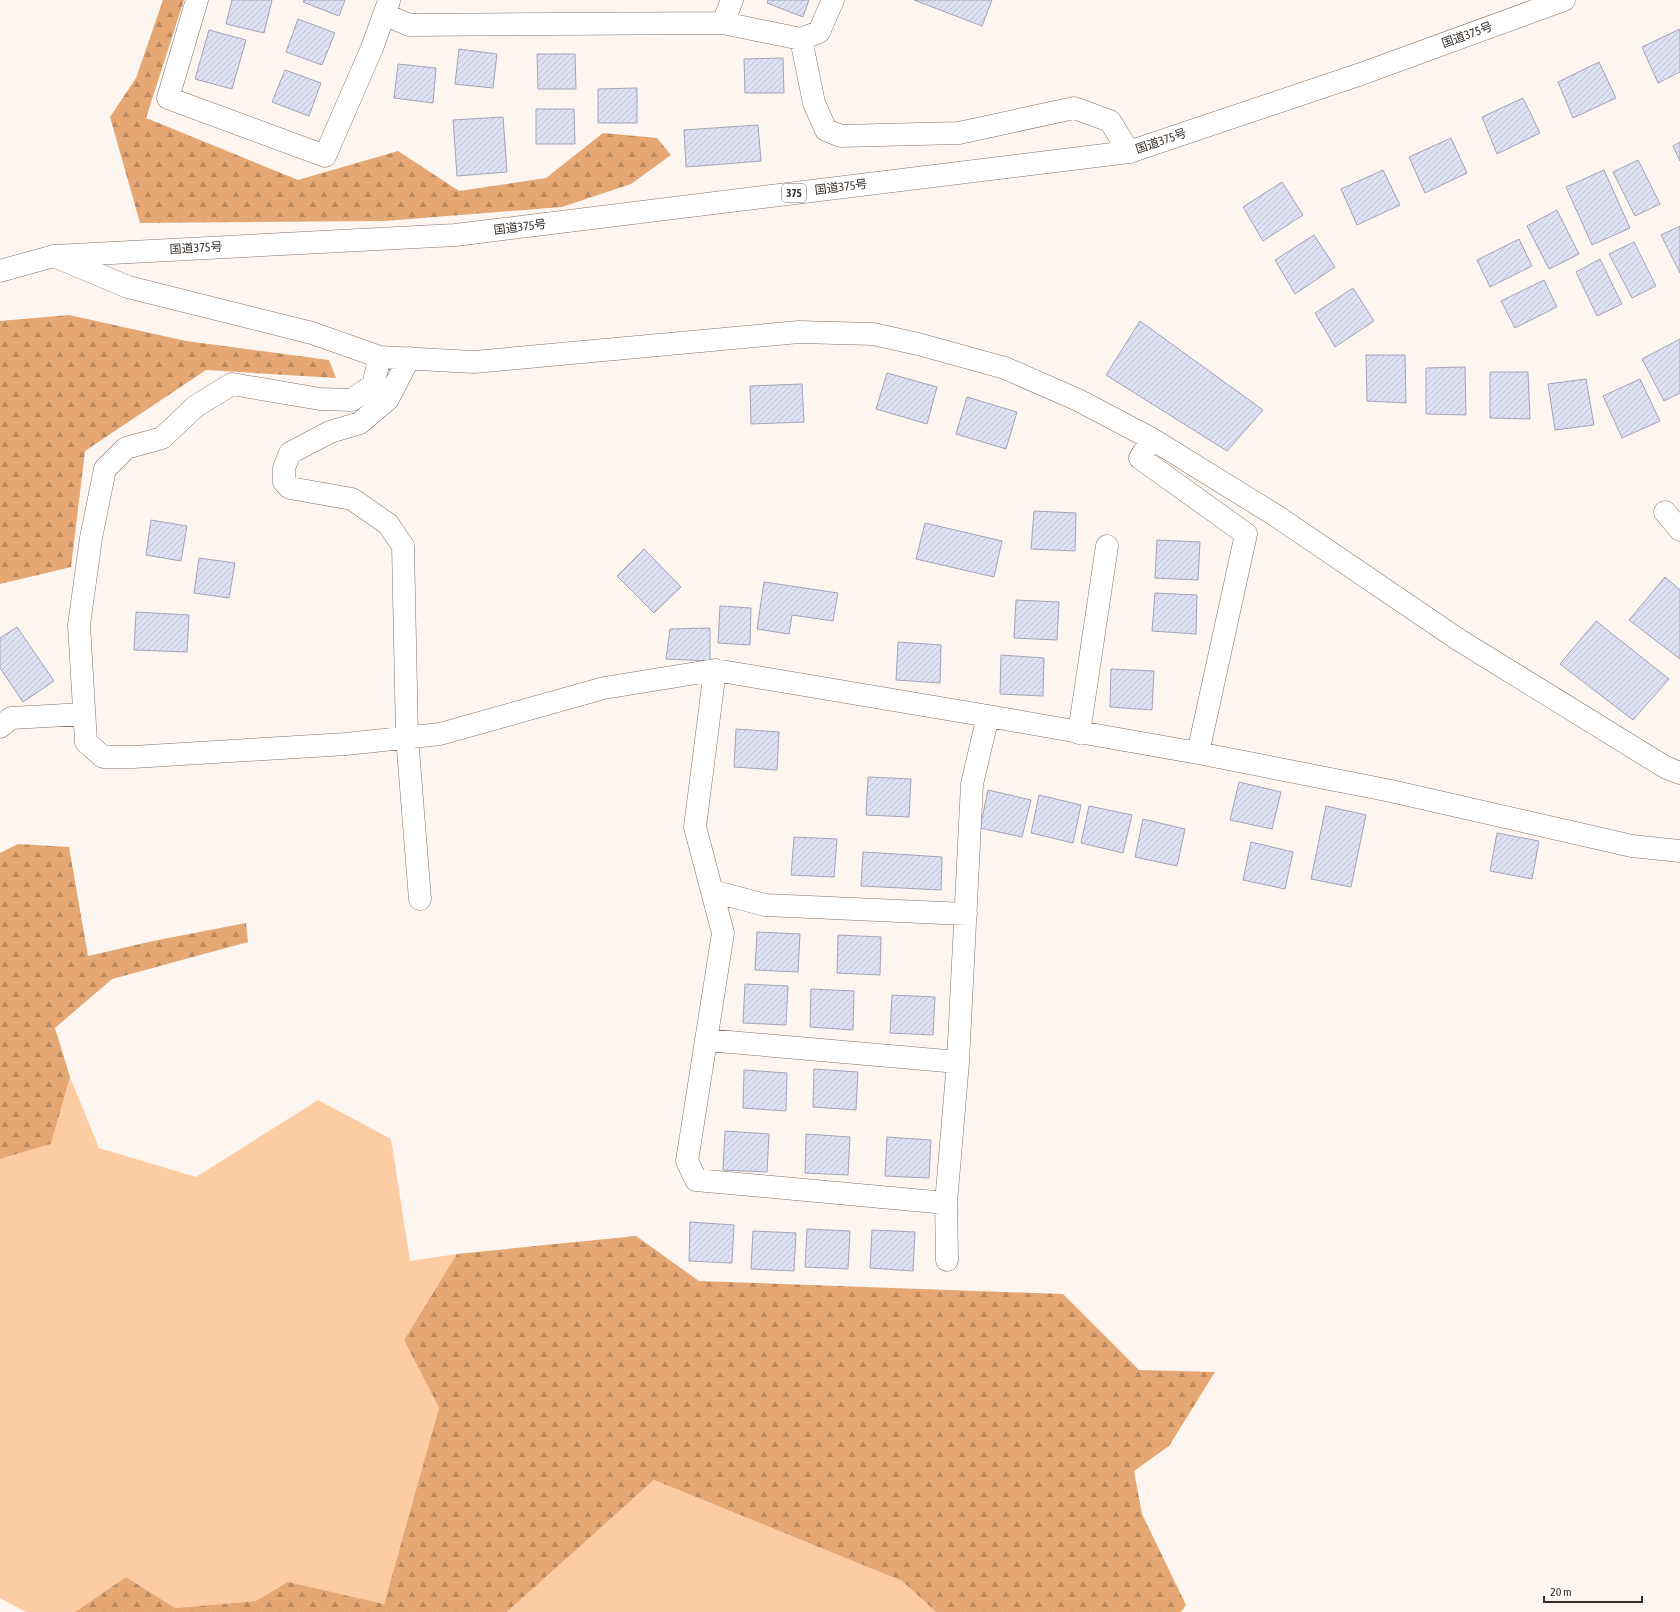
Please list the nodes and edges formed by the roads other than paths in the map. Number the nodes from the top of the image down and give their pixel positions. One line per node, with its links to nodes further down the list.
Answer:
1 (197, 0): 5 (main road)
2 (732, 0): 6 (main road)
3 (833, 0): 7 (main road)
4 (1564, 0): 8 (main road, 国道375号 / 375)
5 (387, 7): 6 (main road)
6 (723, 22): 7 (main road)
7 (801, 39): 8 (main road)
8 (1129, 152): 9 (main road, 国道375号 / 375)
9 (54, 256): 10 (main road, 国道375号 / 375); 11 (main road)
10 (0, 271)
11 (380, 357): 12 (main road); 18 (main road)
12 (409, 358): 13 (main road); 22 (main road)
13 (1152, 439): 23 (main road); 24 (main road)
14 (1665, 512): 15 (main road)
15 (1680, 530)
16 (1107, 546): 21 (main road)
17 (715, 670): 19 (main road); 22 (main road); 26 (main road)
18 (84, 714): 20 (main road); 22 (main road)
19 (988, 716): 21 (main road); 28 (main road)
20 (0, 727)
21 (1079, 733): 23 (main road)
22 (407, 737): 27 (main road)
23 (1198, 753): 25 (main road)
24 (1680, 773)
25 (1680, 851)
26 (712, 891): 28 (main road); 29 (main road)
27 (420, 899)
28 (966, 914): 30 (main road)
29 (706, 1040): 30 (main road); 31 (main road)
30 (958, 1062): 31 (main road)
31 (946, 1203): 32 (main road)
32 (947, 1260)

